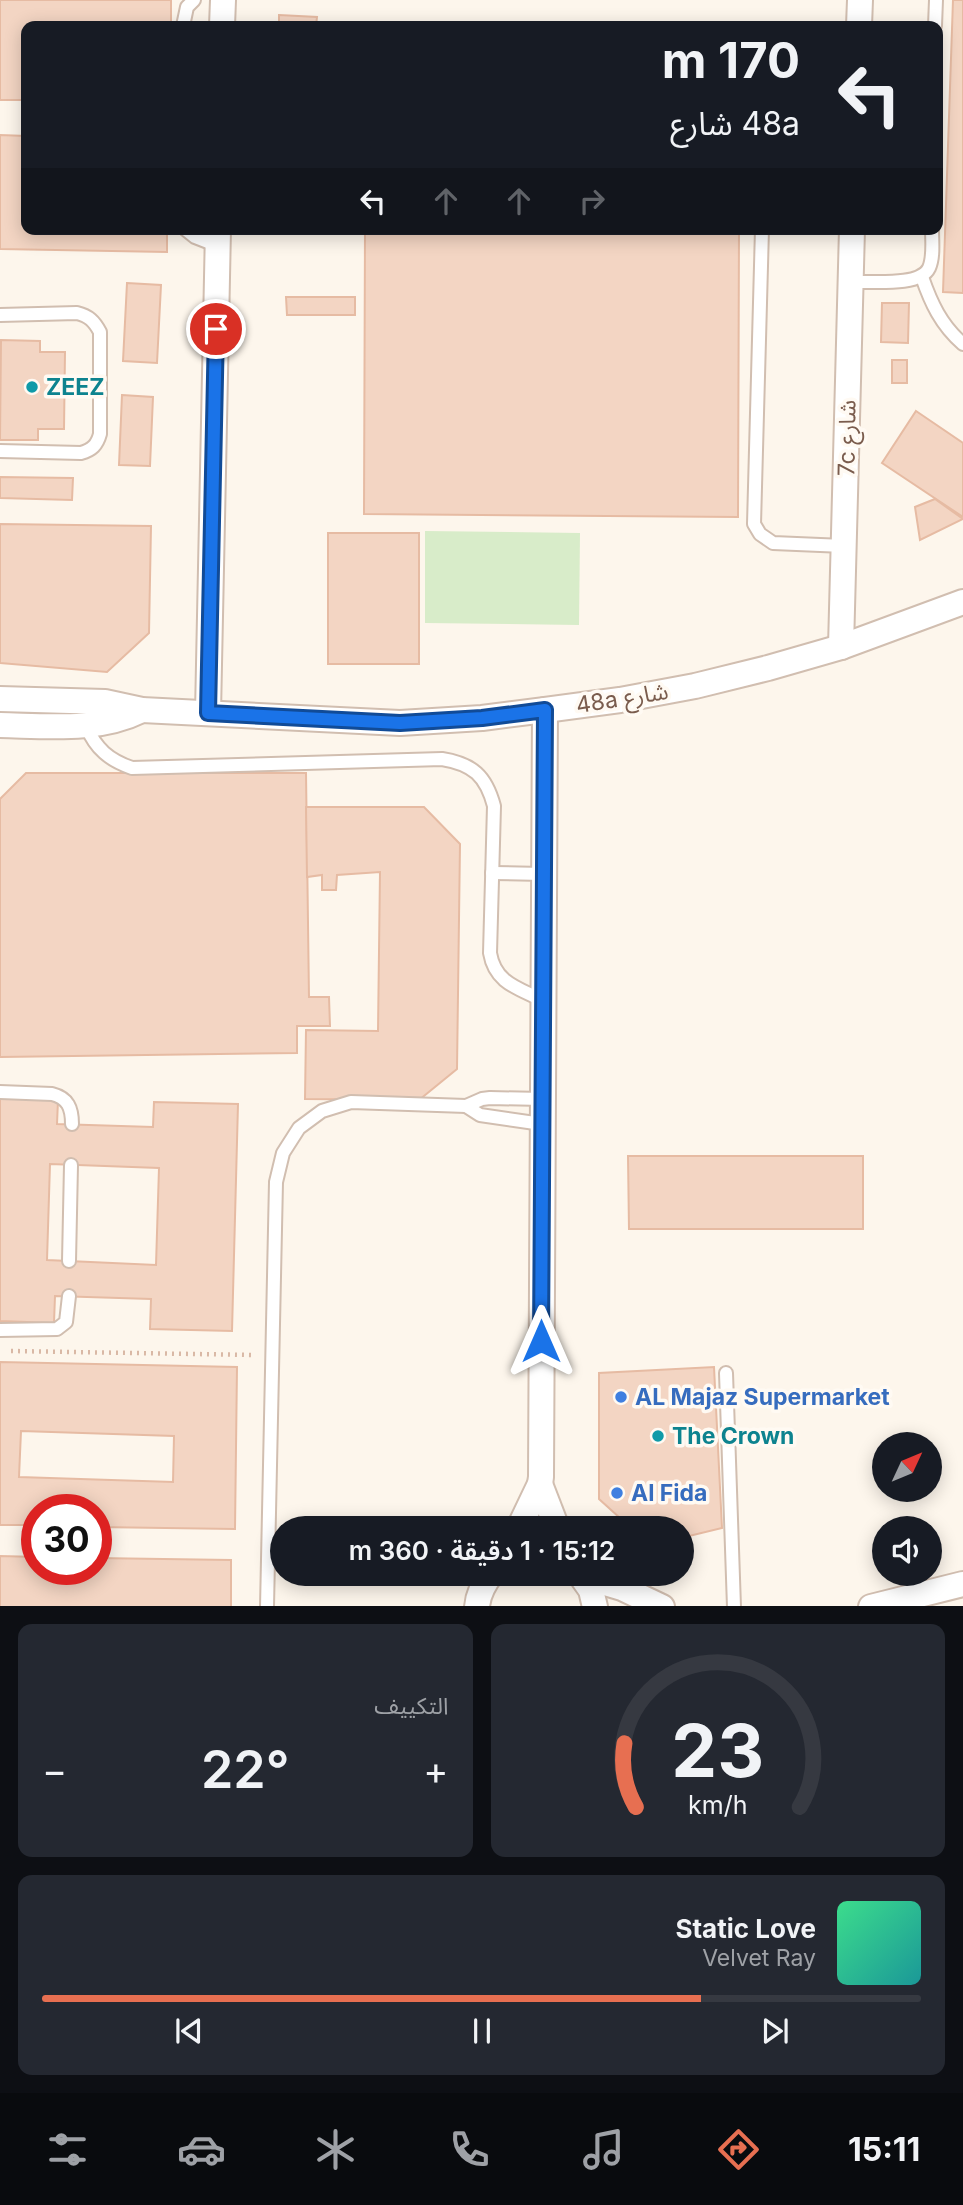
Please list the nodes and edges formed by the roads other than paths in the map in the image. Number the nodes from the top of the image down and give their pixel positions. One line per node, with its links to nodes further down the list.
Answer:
1 (194, 0): 5 (lane)
2 (223, 0): 6 (street)
3 (860, 0): 7 (street)
4 (936, 0): 8 (lane)
5 (184, 21)
6 (222, 21)
7 (859, 21)
8 (936, 21)
9 (192, 235): 13 (lane)
10 (762, 235): 19 (lane)
11 (852, 235): 15 (street, 7c شارع)
12 (932, 235): 14 (lane)
13 (218, 238): 25 (street)
14 (922, 277): 15 (lane); 17 (lane)
15 (851, 282): 19 (street, 7c شارع)
16 (0, 315): 18 (lane)
17 (963, 344)
18 (0, 451)
19 (844, 546): 21 (street, 7c شارع)
20 (963, 602): 21 (street, 48a شارع)
21 (841, 647): 24 (street, 48a شارع)
22 (0, 699): 23 (street, 48a شارع)
23 (142, 710): 25 (street, 48a شارع); 26 (street, 48a شارع)
24 (545, 710): 25 (street, 48a شارع); 29 (street)
25 (208, 713)
26 (86, 726): 27 (street, 48a شارع); 28 (lane)
27 (6, 729)
28 (492, 873): 29 (lane); 30 (lane)
29 (543, 874): 30 (street)
30 (542, 1000): 33 (street)
31 (0, 1092): 34 (lane)
32 (466, 1106): 33 (lane); 33 (lane); 47 (lane)
33 (543, 1111): 40 (street)
34 (72, 1124)
35 (71, 1165): 36 (lane)
36 (69, 1261)
37 (69, 1296): 38 (lane)
38 (0, 1330)
39 (726, 1373): 51 (lane)
40 (540, 1483): 41 (street); 42 (street)
41 (525, 1516)
42 (552, 1516)
43 (963, 1584): 52 (street)
44 (484, 1586): 48 (street)
45 (588, 1586): 49 (street)
46 (616, 1586): 50 (street)
47 (267, 1606)
48 (477, 1606)
49 (595, 1606)
50 (662, 1606)
51 (734, 1606)
52 (870, 1606)

